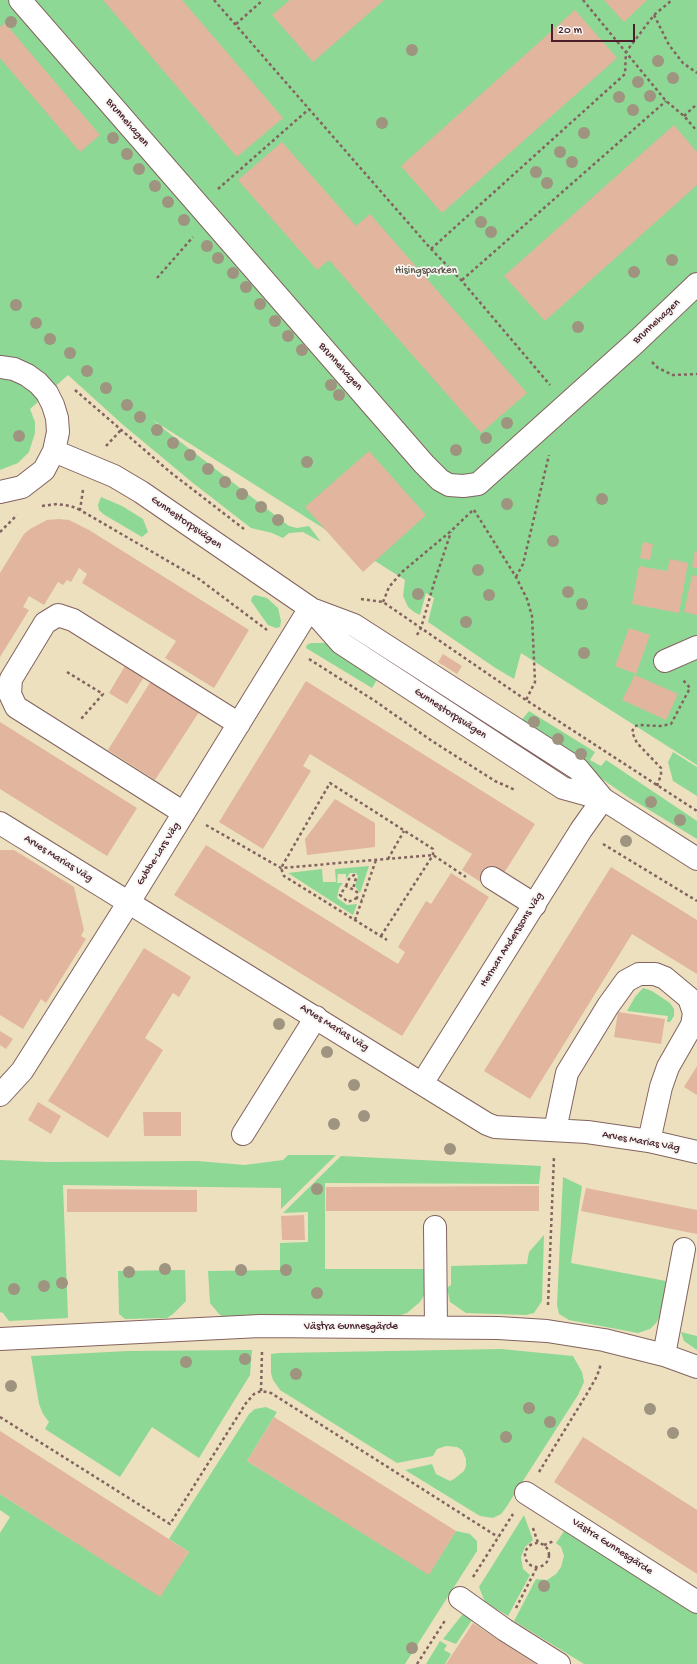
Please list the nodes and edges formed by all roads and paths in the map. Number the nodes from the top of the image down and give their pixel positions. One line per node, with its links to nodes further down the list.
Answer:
1 (20, 0): 15 (street, Brunnehagen)
2 (214, 0): 7 (path)
3 (263, 0): 7 (path)
4 (584, 0): 8 (path)
5 (672, 0): 6 (path)
6 (654, 15): 8 (path); 9 (path)
7 (236, 24): 12 (path)
8 (626, 52): 10 (path); 16 (path)
9 (697, 73)
10 (666, 101): 13 (path); 18 (path)
11 (697, 104): 13 (path)
12 (309, 109): 15 (path); 16 (path)
13 (684, 116): 14 (path)
14 (697, 131)
15 (199, 206): 17 (path); 27 (street, Brunnehagen)
16 (431, 249): 18 (path)
17 (157, 278)
18 (461, 280): 24 (path)
19 (697, 284): 24 (street, Brunnehagen)
20 (649, 359): 22 (path)
21 (0, 367): 26 (street)
22 (697, 374)
23 (71, 386): 34 (path)
24 (566, 404): 27 (street, Brunnehagen)
25 (551, 447): 36 (path)
26 (54, 451): 28 (street); 39 (street, Gunnestorpsvägen)
27 (463, 486): 31 (path)
28 (0, 492)
29 (36, 506): 30 (path)
30 (80, 510)
31 (474, 510): 35 (path); 36 (path)
32 (21, 512): 33 (path)
33 (0, 532)
34 (248, 532)
35 (451, 532): 38 (path); 40 (path)
36 (516, 578): 44 (path)
37 (353, 597): 38 (path)
38 (383, 602): 40 (path)
39 (310, 608): 45 (street, Gubbe-Lars Väg); 48 (street, Gunnestorpsvägen)
40 (421, 628): 44 (path)
41 (697, 647): 42 (street)
42 (665, 660): 47 (path)
43 (67, 672): 46 (path)
44 (526, 700): 47 (path)
45 (239, 724): 46 (street); 50 (street, Gubbe-Lars Väg)
46 (65, 738): 50 (street)
47 (657, 786): 49 (path)
48 (603, 799): 55 (street, Gunnestorpsvägen); 65 (street, Herman Anderssons Väg)
49 (697, 811)
50 (184, 813): 57 (path); 64 (street, Gubbe-Lars Väg)
51 (2, 828): 64 (street, Arves Marias Väg)
52 (404, 830): 53 (path); 54 (path); 57 (path)
53 (433, 855): 54 (path); 58 (path); 67 (path)
54 (388, 859): 56 (path)
55 (697, 859)
56 (376, 860): 57 (path); 63 (path)
57 (281, 868): 66 (path)
58 (460, 872)
59 (492, 878): 65 (street)
60 (346, 886): 61 (path); 61 (path); 62 (path)
61 (353, 889): 62 (path)
62 (357, 898): 63 (path)
63 (362, 900): 66 (path)
64 (129, 902): 69 (street, Arves Marias Väg); 71 (street, Gubbe-Lars Väg)
65 (535, 905): 70 (street, Herman Anderssons Väg)
66 (355, 920): 67 (path)
67 (381, 936): 68 (path)
68 (387, 940)
69 (316, 1017): 70 (street, Arves Marias Väg); 73 (street)
70 (423, 1082): 72 (street, Arves Marias Väg)
71 (0, 1095)
72 (554, 1130): 74 (street, Arves Marias Väg); 74 (street); 79 (path)
73 (242, 1134)
74 (649, 1141): 75 (street, Arves Marias Väg)
75 (697, 1152)
76 (435, 1227): 78 (street)
77 (684, 1249): 82 (street)
78 (436, 1327): 79 (street, Västra Gunnesgärde); 80 (street, Västra Gunnesgärde)
79 (547, 1331): 82 (street, Västra Gunnesgärde)
80 (0, 1339)
81 (262, 1346): 84 (path)
82 (664, 1355): 83 (street, Västra Gunnesgärde)
83 (697, 1367)
84 (261, 1392): 85 (path); 87 (path)
85 (0, 1417)
86 (526, 1493): 90 (street, Västra Gunnesgärde)
87 (498, 1537)
88 (537, 1567): 88 (path); 91 (path)
89 (460, 1598): 91 (street)
90 (697, 1602)
91 (505, 1630): 92 (street)
92 (559, 1664)

